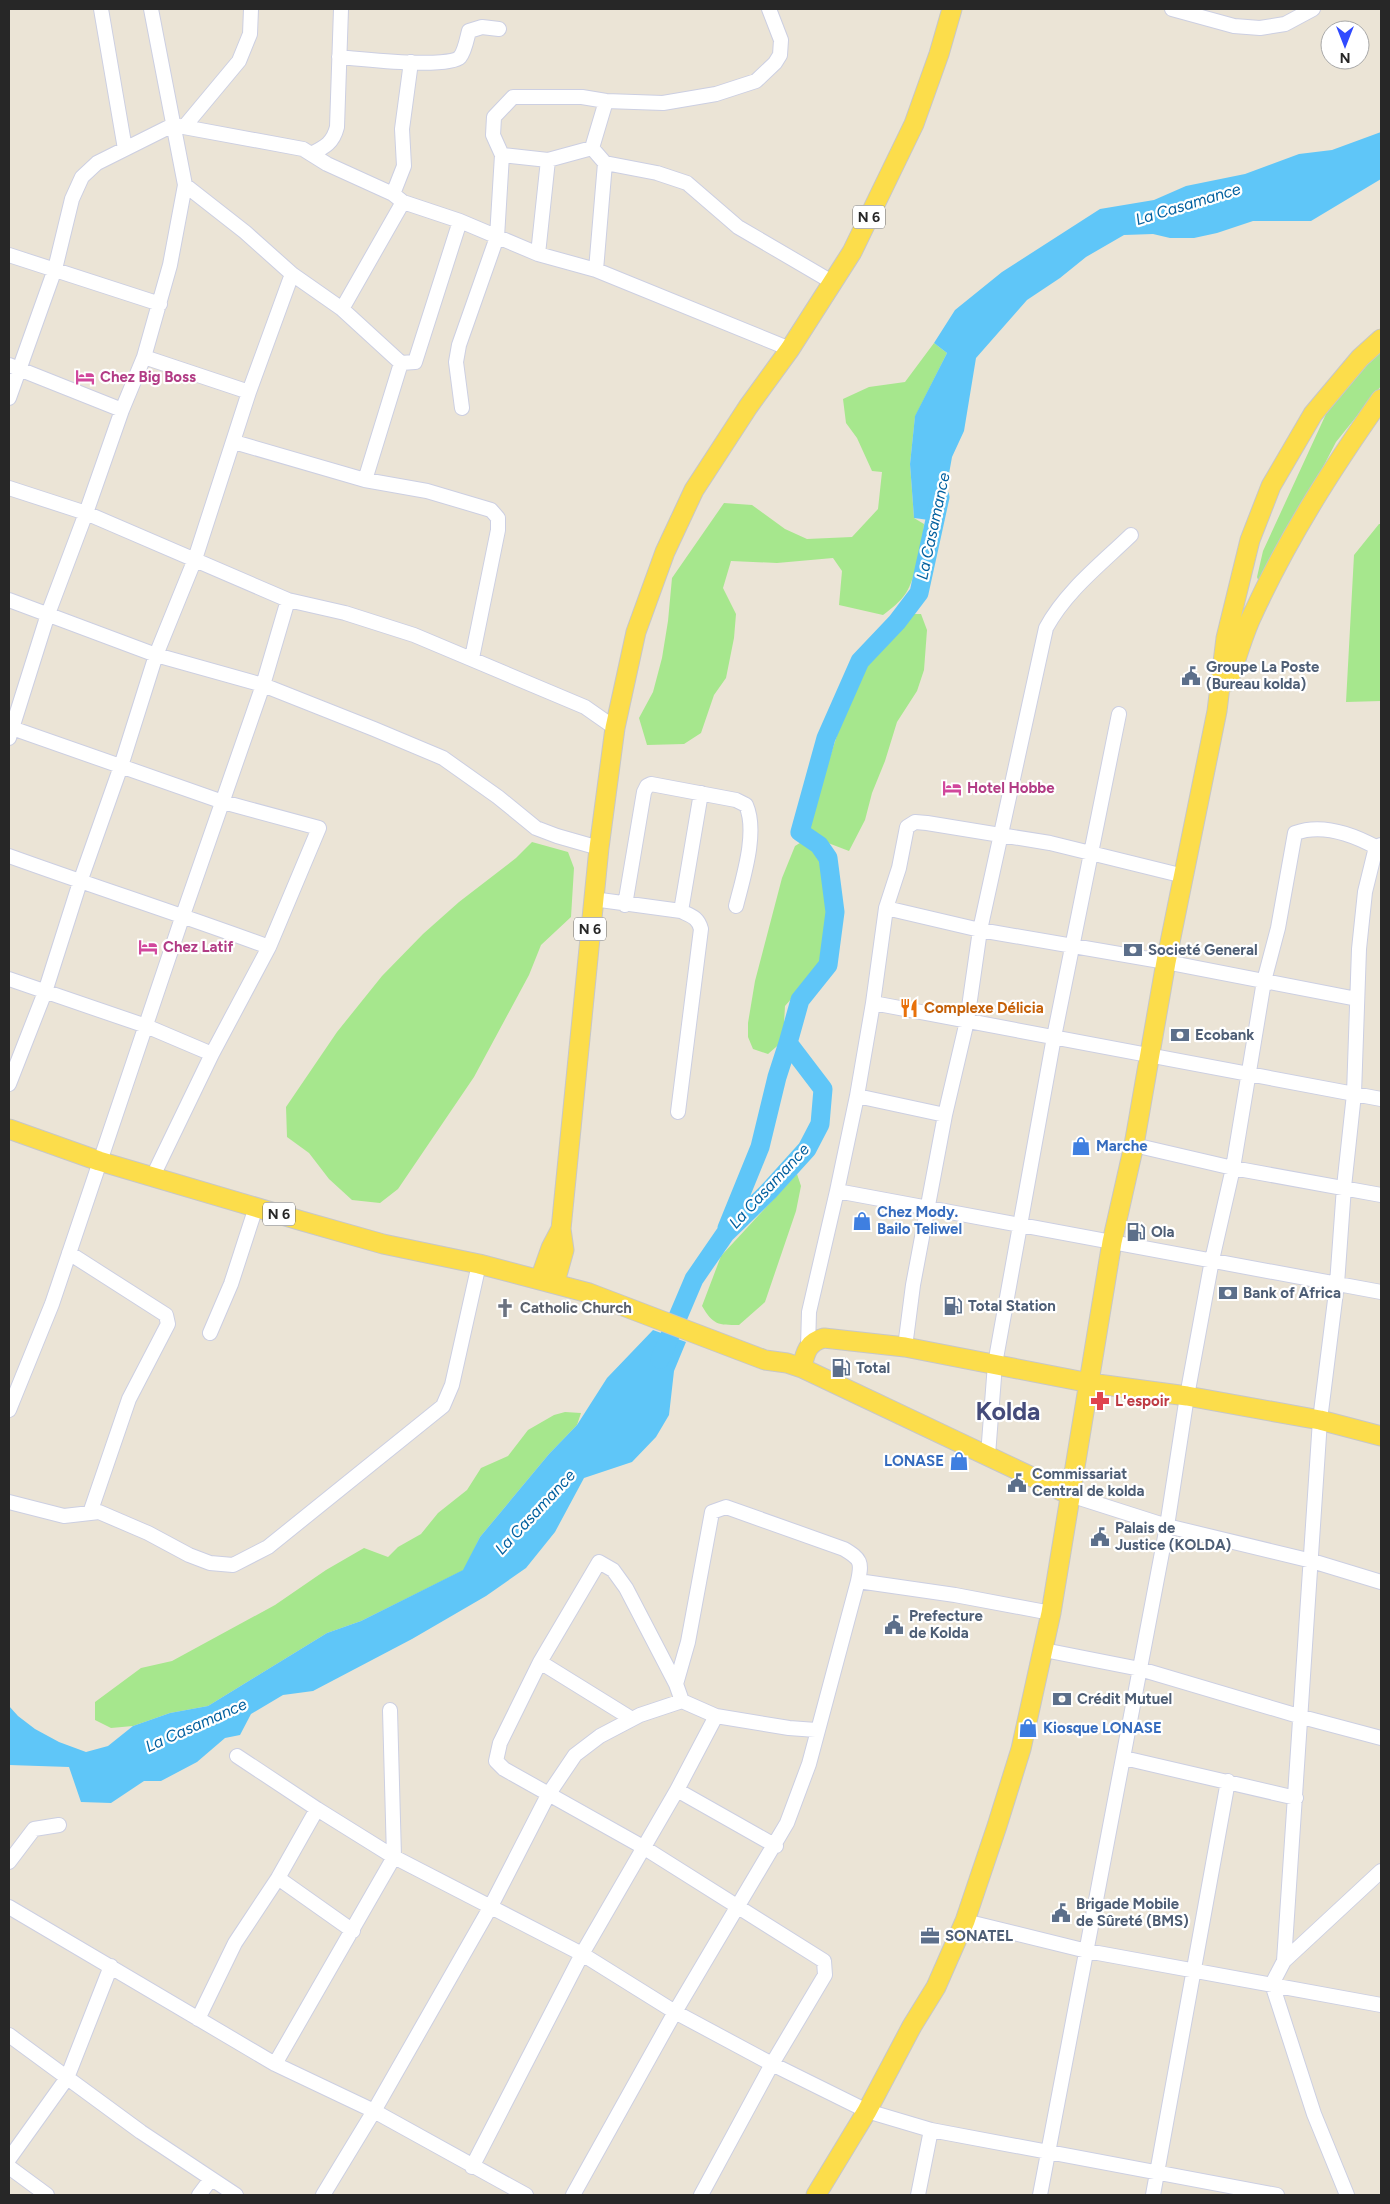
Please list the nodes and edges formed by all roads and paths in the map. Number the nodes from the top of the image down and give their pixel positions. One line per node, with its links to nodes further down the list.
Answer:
1 (101, 9): 14 (street)
2 (151, 9): 13 (street)
3 (251, 9): 13 (street)
4 (341, 9): 10 (street)
5 (769, 9): 12 (street)
6 (952, 9): 29 (main road, N 6)
7 (1172, 9): 8 (street)
8 (1313, 9)
9 (499, 29): 11 (street)
10 (339, 58): 11 (street); 16 (street)
11 (411, 62): 21 (street)
12 (606, 101): 15 (street); 17 (street)
13 (179, 126): 14 (street); 16 (street); 20 (street)
14 (125, 148): 26 (street)
15 (592, 148): 18 (street); 19 (street)
16 (311, 154): 21 (street)
17 (502, 155): 18 (street); 23 (street)
18 (548, 160): 24 (street)
19 (605, 163): 27 (street); 29 (street)
20 (185, 185): 28 (street); 30 (street)
21 (398, 198): 22 (street); 31 (street)
22 (460, 221): 23 (street); 35 (street)
23 (497, 237): 24 (street); 40 (street)
24 (538, 254): 27 (street)
25 (9, 255): 26 (street)
26 (55, 269): 30 (street); 36 (street)
27 (596, 270): 33 (street)
28 (292, 274): 31 (street); 37 (street)
29 (832, 282): 33 (main road, N 6)
30 (160, 304): 34 (street)
31 (342, 309): 35 (street)
32 (1381, 339): 54 (main road)
33 (790, 349): 56 (main road, N 6)
34 (144, 357): 37 (street); 41 (street)
35 (401, 363): 43 (street)
36 (14, 367): 38 (street); 41 (street)
37 (249, 392): 42 (street)
38 (9, 398)
39 (1381, 399): 54 (main road)
40 (462, 408)
41 (122, 410): 45 (street)
42 (234, 442): 43 (street); 47 (street)
43 (365, 480): 52 (street)
44 (9, 488): 45 (street)
45 (86, 513): 47 (street); 50 (street)
46 (1131, 535): 61 (street)
47 (195, 558): 49 (street); 51 (street)
48 (9, 600): 50 (street)
49 (288, 600): 52 (street); 53 (street)
50 (48, 614): 51 (street); 57 (street)
51 (156, 655): 53 (street); 58 (street)
52 (472, 658): 56 (street)
53 (263, 685): 60 (street); 63 (street)
54 (1217, 711): 66 (main road)
55 (1119, 714): 64 (street)
56 (615, 728): 63 (main road, N 6)
57 (10, 731): 58 (street)
58 (121, 766): 60 (street); 67 (street)
59 (702, 793): 69 (street); 70 (street); 72 (street)
60 (223, 802): 73 (street); 76 (street)
61 (1000, 836): 64 (street); 71 (street); 74 (street)
62 (1379, 846): 79 (street); 81 (street)
63 (599, 848): 68 (main road, N 6)
64 (1093, 853): 66 (street); 75 (street)
65 (9, 856): 67 (street)
66 (1184, 876): 77 (main road)
67 (80, 882): 73 (street); 80 (street)
68 (594, 898): 69 (street); 106 (main road, N 6)
69 (625, 905): 72 (street)
70 (736, 906)
71 (886, 908): 74 (street); 82 (street)
72 (681, 912): 93 (street)
73 (182, 915): 76 (street); 84 (street)
74 (980, 930): 75 (street); 83 (street)
75 (1072, 946): 77 (street); 85 (street)
76 (269, 947): 86 (street)
77 (1166, 962): 79 (street); 87 (main road)
78 (9, 979): 80 (street)
79 (1264, 981): 81 (street); 88 (street)
80 (45, 992): 84 (street); 89 (street)
81 (1357, 999): 90 (street)
82 (873, 1003): 83 (street); 91 (street)
83 (968, 1021): 85 (street); 94 (street)
84 (146, 1026): 86 (street); 97 (street)
85 (1054, 1036): 87 (street); 105 (street)
86 (212, 1054): 99 (street)
87 (1150, 1056): 88 (street); 96 (main road)
88 (1249, 1073): 90 (street); 98 (street)
89 (9, 1084)
90 (1354, 1094): 92 (street); 100 (street)
91 (857, 1096): 94 (street); 101 (street)
92 (1381, 1099)
93 (678, 1112)
94 (944, 1115): 104 (street)
95 (9, 1129): 97 (main road, N 6)
96 (1134, 1145): 98 (street); 107 (main road)
97 (99, 1161): 99 (main road, N 6); 109 (street)
98 (1233, 1168): 100 (street); 110 (street)
99 (153, 1176): 103 (main road, N 6)
100 (1344, 1187): 102 (street); 113 (street)
101 (837, 1191): 104 (street); 117 (street)
102 (1381, 1195)
103 (256, 1207): 111 (main road, N 6); 116 (street)
104 (928, 1208): 105 (street); 118 (street)
105 (1020, 1224): 107 (street); 119 (street)
106 (561, 1228): 108 (main road, N 6); 112 (main road, N 6)
107 (1112, 1242): 110 (street); 121 (main road)
108 (564, 1250): 112 (main road, N 6); 115 (main road)
109 (69, 1253): 123 (street); 129 (street)
110 (1212, 1260): 113 (street); 122 (street)
111 (479, 1264): 112 (main road, N 6); 129 (street)
112 (547, 1281): 115 (main road)
113 (1336, 1284): 114 (street); 124 (street)
114 (1381, 1292)
115 (589, 1293): 120 (main road)
116 (210, 1333)
117 (808, 1346): 118 (main road); 120 (main road)
118 (905, 1346): 119 (main road)
119 (995, 1364): 121 (main road); 126 (street)
120 (802, 1368): 126 (main road)
121 (1090, 1383): 122 (main road); 127 (main road)
122 (1187, 1396): 124 (main road); 130 (street)
123 (9, 1410)
124 (1320, 1420): 125 (main road); 131 (street)
125 (1381, 1436)
126 (988, 1455): 127 (main road)
127 (1070, 1495): 130 (street); 134 (main road)
128 (9, 1502): 129 (street)
129 (90, 1513)
130 (1167, 1526): 131 (street); 137 (street)
131 (1312, 1561): 133 (street); 142 (street)
132 (858, 1581): 134 (street); 138 (street); 144 (street)
133 (1381, 1582)
134 (1051, 1613): 135 (main road)
135 (1044, 1650): 137 (street); 163 (main road)
136 (540, 1662): 138 (street); 143 (street); 150 (street)
137 (1140, 1668): 142 (street); 147 (street)
138 (676, 1684): 139 (street)
139 (682, 1701): 141 (street); 143 (street)
140 (390, 1710): 156 (street)
141 (716, 1716): 144 (street); 149 (street)
142 (1302, 1717): 145 (street); 151 (street)
143 (632, 1720): 150 (street)
144 (816, 1730): 154 (street)
145 (1381, 1738)
146 (237, 1756): 152 (street)
147 (1124, 1758): 148 (street); 165 (street)
148 (1228, 1781): 151 (street); 169 (street)
149 (677, 1790): 154 (street); 155 (street)
150 (548, 1795): 155 (street); 160 (street)
151 (1296, 1798): 167 (street)
152 (317, 1809): 156 (street); 159 (street)
153 (59, 1825): 157 (street)
154 (776, 1846): 162 (street)
155 (643, 1847): 162 (street); 166 (street)
156 (394, 1857): 160 (street); 164 (street)
157 (9, 1862)
158 (1381, 1871): 167 (street)
159 (278, 1878): 164 (street); 173 (street)
160 (491, 1906): 166 (street); 178 (street)
161 (9, 1907): 168 (street)
162 (737, 1907): 172 (street); 176 (street)
163 (965, 1920): 165 (street); 179 (main road)
164 (353, 1931): 175 (street)
165 (1087, 1951): 169 (street); 181 (street)
166 (582, 1954): 172 (street); 183 (street)
167 (1284, 1961): 170 (street)
168 (111, 1966): 173 (street); 177 (street)
169 (1194, 1969): 170 (street); 185 (street)
170 (1272, 1984): 171 (street); 199 (street)
171 (1381, 2005)
172 (675, 2012): 176 (street); 192 (street)
173 (198, 2019): 175 (street)
174 (9, 2035): 177 (street)
175 (275, 2064): 178 (street)
176 (772, 2064): 179 (street); 193 (street)
177 (67, 2078): 182 (street); 186 (street)
178 (374, 2111): 183 (street); 190 (street)
179 (867, 2111): 180 (street); 194 (main road)
180 (930, 2130): 181 (street); 195 (street)
181 (1049, 2151): 185 (street); 196 (street)
182 (9, 2159)
183 (472, 2167): 191 (street)
184 (9, 2168): 187 (street)
185 (1157, 2171): 197 (street); 198 (street)
186 (211, 2178): 188 (street); 189 (street)
187 (47, 2195)
188 (199, 2195)
189 (236, 2195)
190 (323, 2195)
191 (526, 2195)
192 (573, 2195)
193 (700, 2195)
194 (816, 2195)
195 (918, 2195)
196 (1040, 2195)
197 (1152, 2195)
198 (1277, 2195)
199 (1347, 2195)

